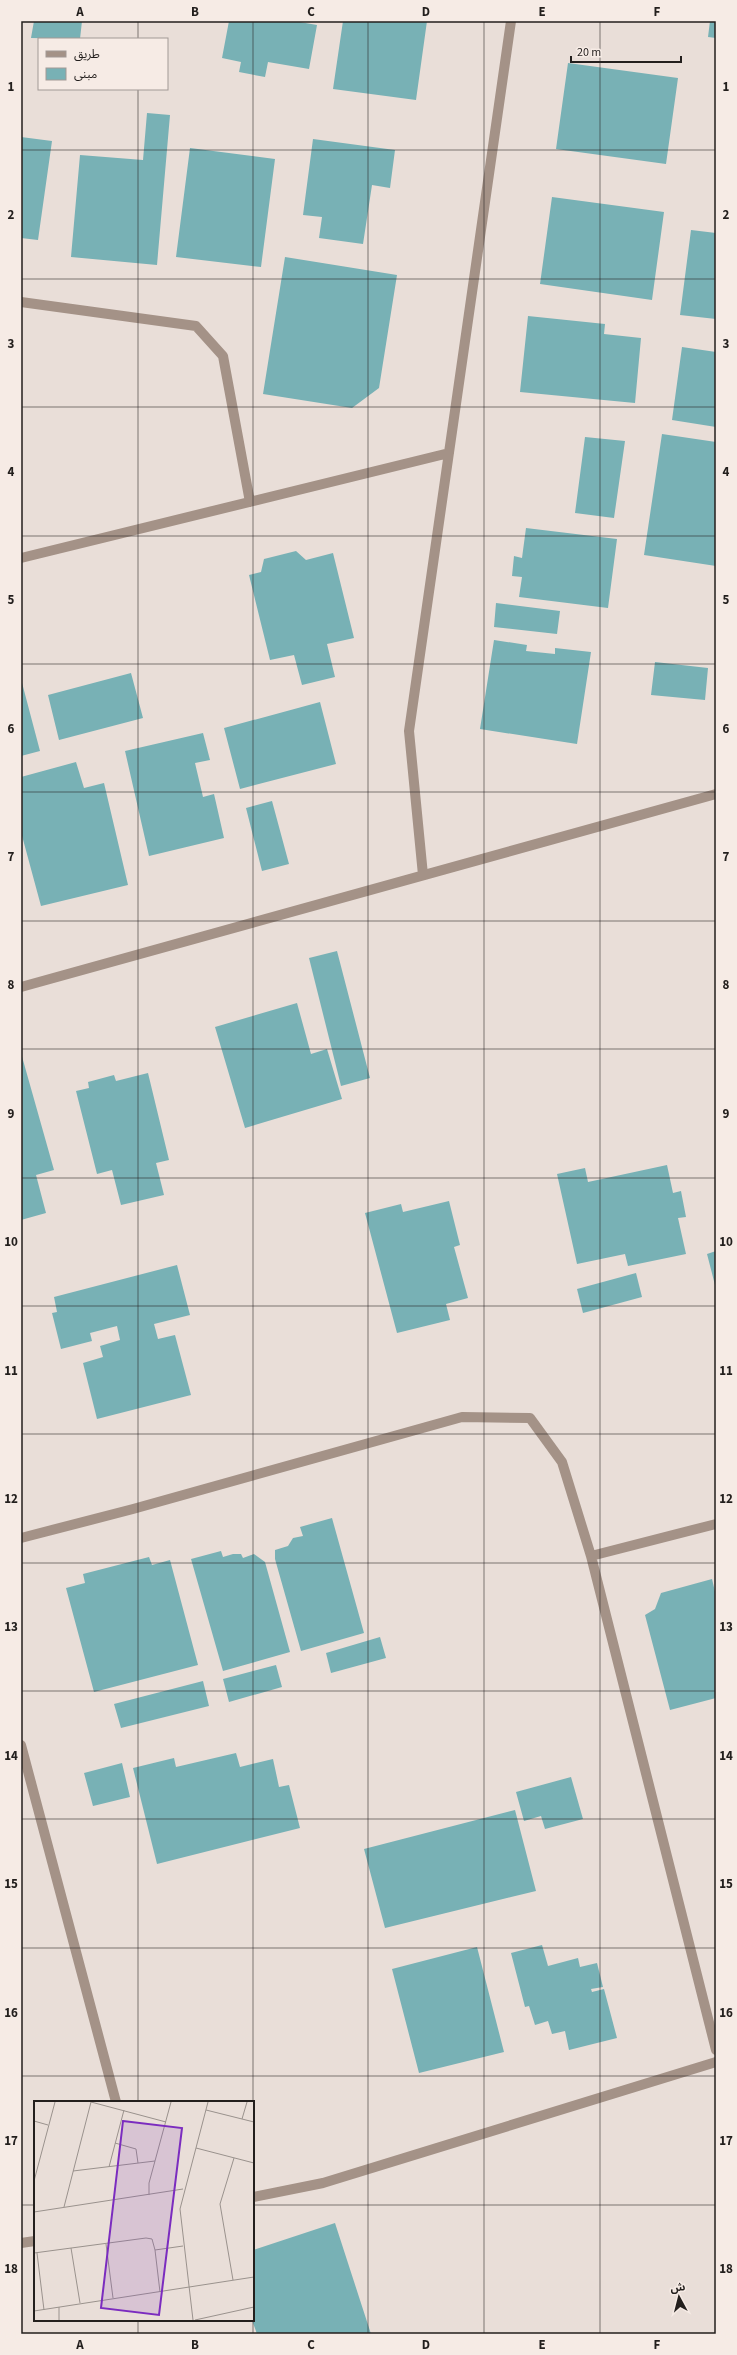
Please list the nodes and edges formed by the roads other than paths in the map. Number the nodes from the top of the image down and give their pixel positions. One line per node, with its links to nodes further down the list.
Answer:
1 (511, 21): 3 (street)
2 (21, 302): 4 (street)
3 (449, 453): 4 (street); 7 (street)
4 (250, 502): 5 (street)
5 (21, 558)
6 (716, 794): 7 (street)
7 (423, 875): 8 (street)
8 (21, 987)
9 (716, 1524): 11 (street)
10 (21, 1538): 11 (street)
11 (591, 1556): 13 (street)
12 (21, 1745): 15 (street)
13 (716, 2050)
14 (716, 2062): 16 (street)
15 (116, 2101)
16 (254, 2197)
17 (34, 2241): 18 (street)
18 (21, 2244)

